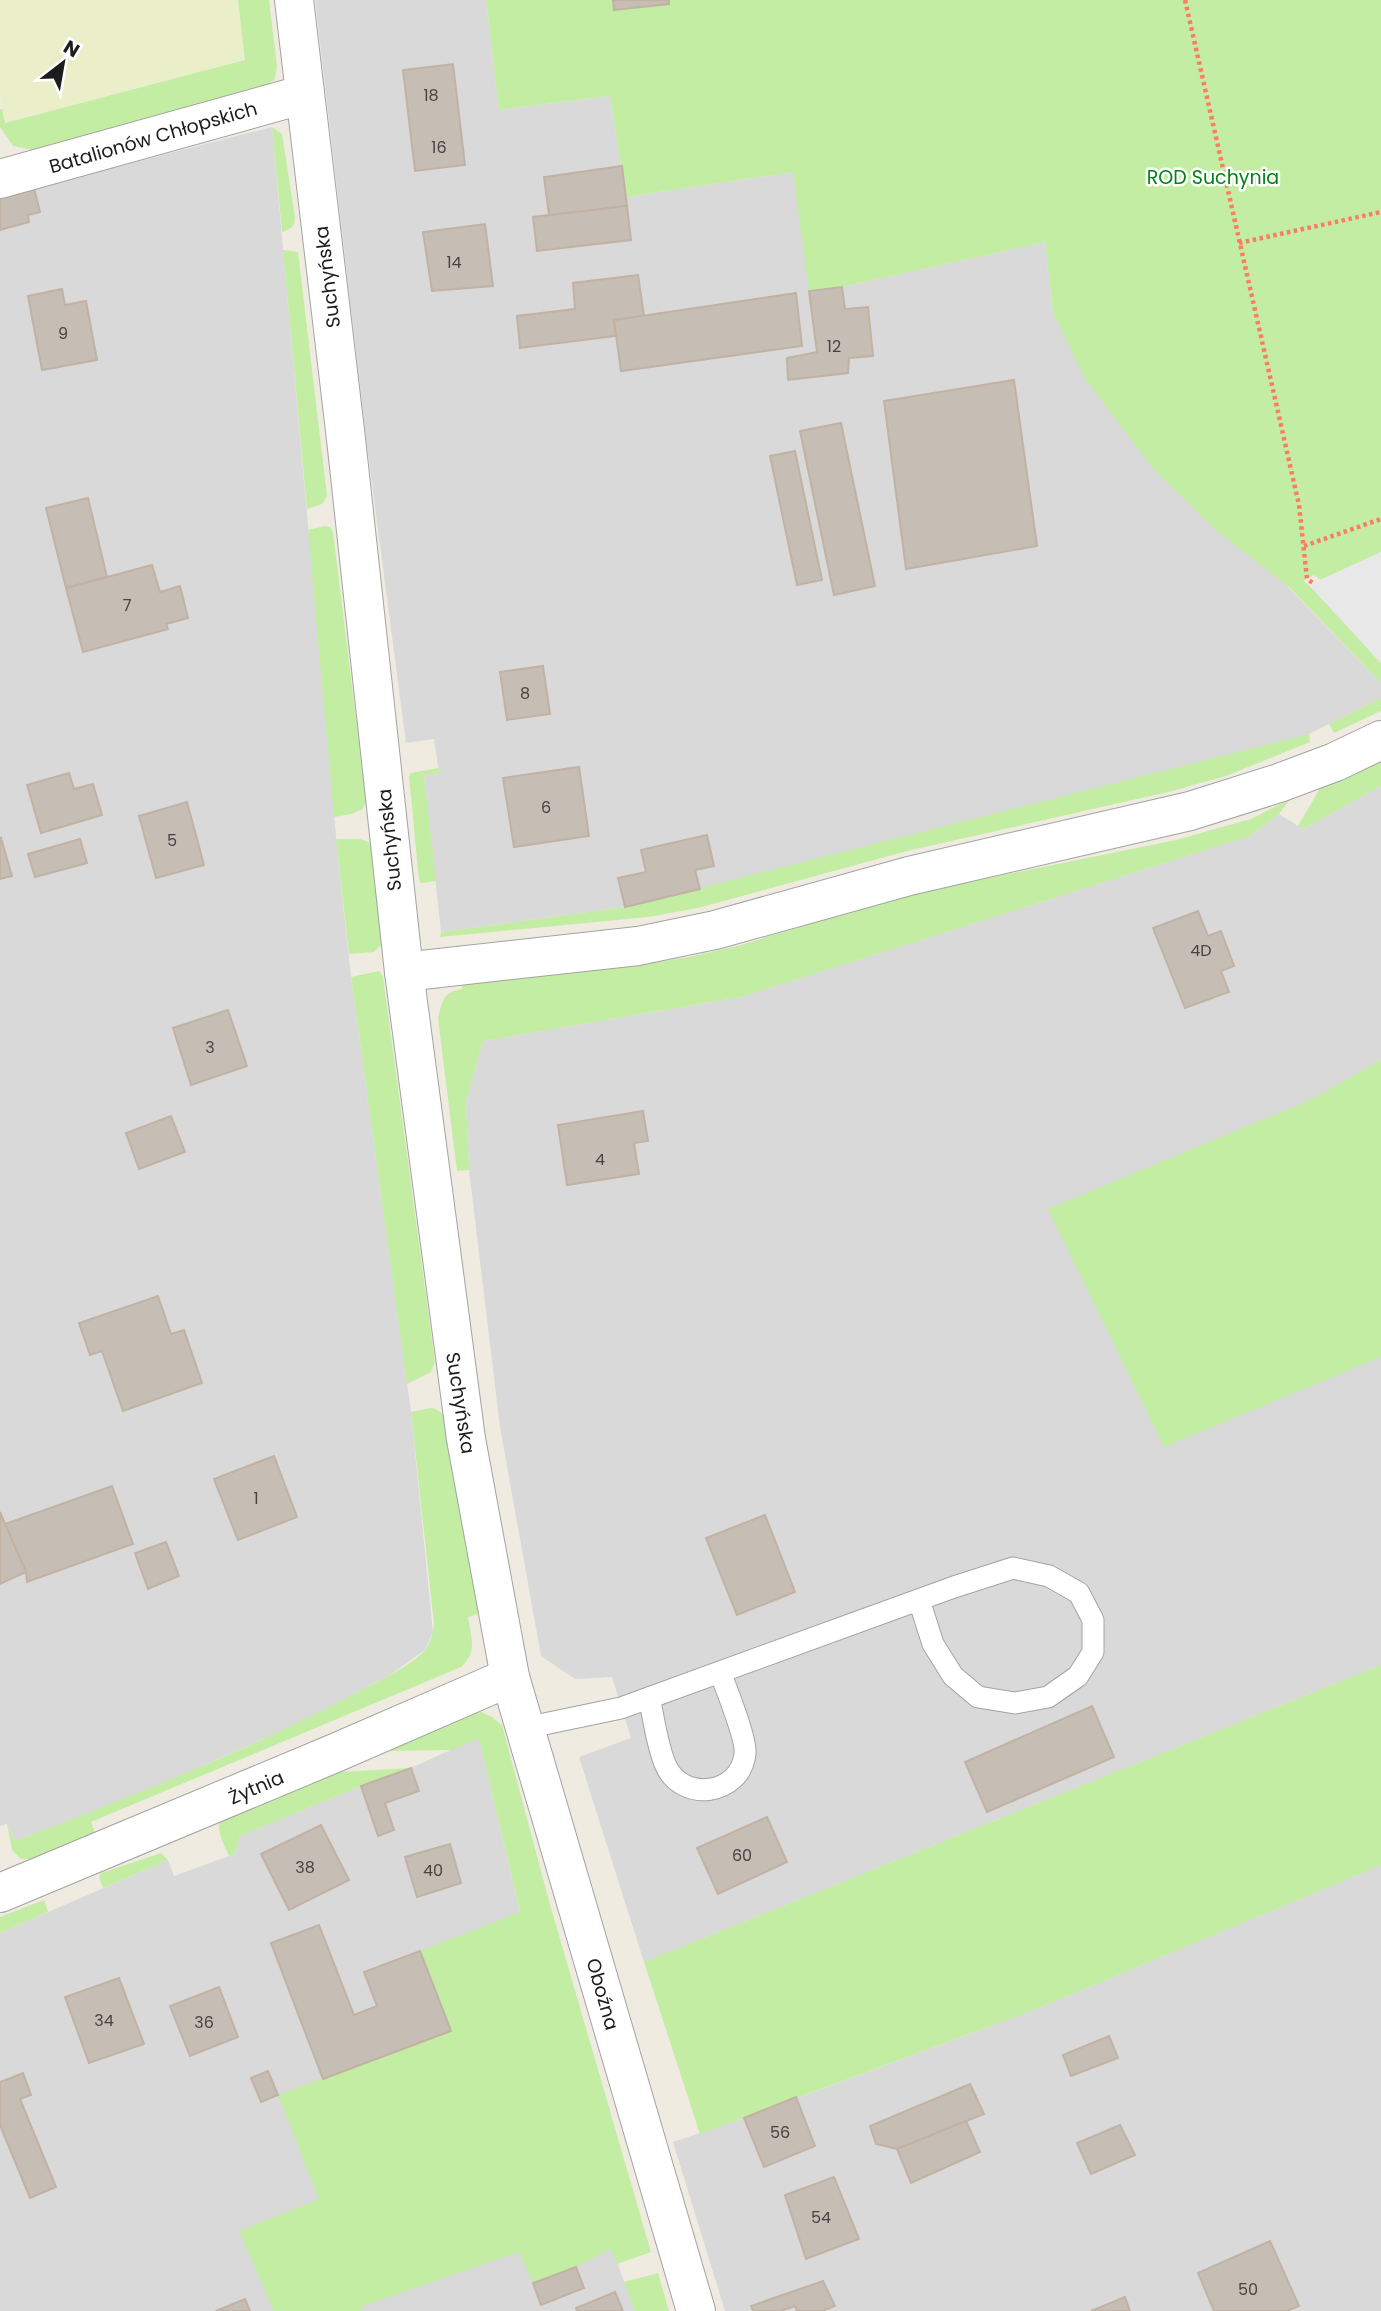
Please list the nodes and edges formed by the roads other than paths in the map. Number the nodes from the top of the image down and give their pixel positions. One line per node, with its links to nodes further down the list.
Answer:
1 (294, 0): 2 (street, Suchyńska)
2 (305, 94): 3 (street, Batalionów Chłopskich); 5 (street, Suchyńska)
3 (0, 179)
4 (1381, 740): 5 (street)
5 (404, 972): 8 (street, Suchyńska)
6 (919, 1600): 6 (lane); 7 (lane)
7 (720, 1672): 9 (lane); 9 (lane)
8 (510, 1677): 10 (street, Oboźna); 11 (street, Żytnia)
9 (649, 1698): 10 (lane)
10 (525, 1728): 12 (street, Oboźna)
11 (0, 1893)
12 (696, 2311)

